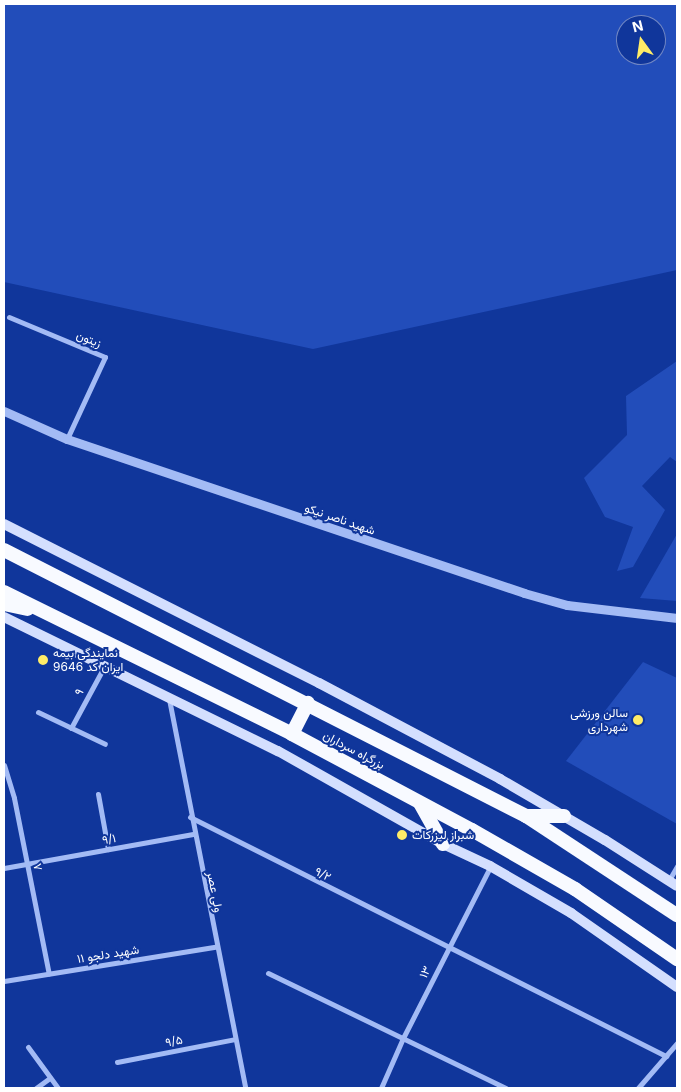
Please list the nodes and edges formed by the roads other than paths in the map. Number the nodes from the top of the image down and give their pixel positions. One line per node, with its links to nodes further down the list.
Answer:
1 (9, 317): 3 (street, زیتون)
2 (4, 411): 3 (street, شهید ناصر نیکو)
3 (67, 439): 10 (street, شهید ناصر نیکو)
4 (4, 524): 23 (main road)
5 (4, 550): 13 (highway, بزرگراه سرداران)
6 (4, 592): 8 (highway, بزرگراه سرداران)
7 (4, 604): 8 (highway)
8 (46, 614): 16 (highway, بزرگراه سرداران)
9 (4, 616): 11 (main road)
10 (677, 618)
11 (104, 666): 12 (main road); 15 (street, ۹)
12 (168, 699): 21 (street, ولی عصر); 25 (main road)
13 (308, 703): 16 (highway); 22 (highway, بزرگراه سرداران)
14 (38, 712): 15 (street)
15 (71, 728): 17 (street)
16 (292, 734): 20 (highway, بزرگراه سرداران)
17 (105, 744)
18 (4, 765): 27 (street, ۷)
19 (98, 794): 26 (street)
20 (420, 802): 25 (highway); 35 (highway, بزرگراه سرداران)
21 (190, 816): 24 (street, ولی عصر); 34 (street, ۹/۲)
22 (526, 816): 23 (highway); 32 (highway, بزرگراه سرداران)
23 (564, 816): 31 (main road)
24 (193, 834): 26 (street, ۹/۱); 33 (street, ولی عصر)
25 (443, 844): 28 (main road)
26 (108, 849): 27 (street, ۹/۱)
27 (28, 864): 30 (street, ۹/۱); 37 (street, ۷)
28 (490, 866): 34 (street, ۱۳); 39 (main road)
29 (677, 866): 31 (street)
30 (4, 868)
31 (673, 883)
32 (677, 915)
33 (215, 947): 37 (street, شهید دلجو ۱۱); 41 (street, ولی عصر)
34 (447, 948): 40 (street, ۱۳); 44 (street, ۹/۲)
35 (677, 959)
36 (268, 973): 40 (street)
37 (49, 974): 38 (street, شهید دلجو ۱۱)
38 (4, 981)
39 (677, 987)
40 (403, 1038): 50 (street, ۱۳); 51 (street)
41 (235, 1039): 45 (street, ۹/۵); 49 (street, ولی عصر)
42 (677, 1043): 44 (street)
43 (28, 1047): 46 (street)
44 (666, 1056): 52 (street)
45 (117, 1062)
46 (50, 1078): 47 (street); 48 (street)
47 (36, 1088)
48 (58, 1088)
49 (245, 1088)
50 (381, 1088)
51 (506, 1088)
52 (638, 1088)

